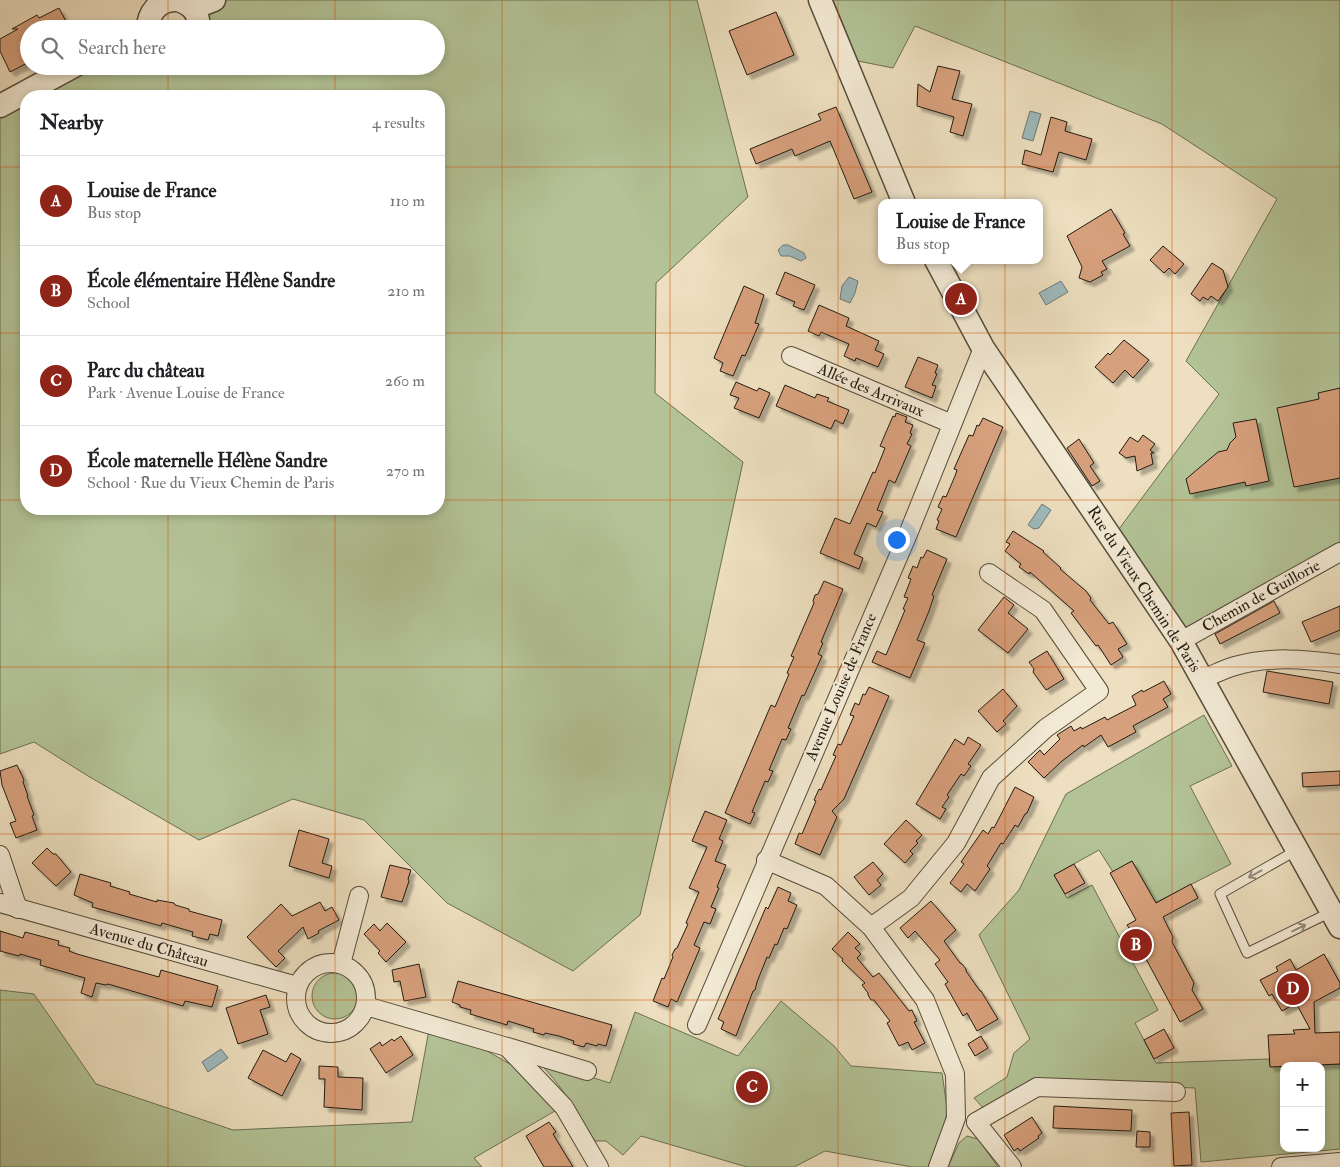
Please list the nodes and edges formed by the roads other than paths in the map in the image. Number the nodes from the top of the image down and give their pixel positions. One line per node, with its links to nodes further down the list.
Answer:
1 (214, 0): 3 (street)
2 (820, 0): 9 (street)
3 (176, 7): 4 (street)
4 (148, 20)
5 (57, 75): 6 (street)
6 (30, 90)
7 (20, 95): 8 (street)
8 (0, 106)
9 (902, 199)
10 (938, 264): 11 (street, Rue du Vieux Chemin de Paris)
11 (983, 348): 13 (street, Avenue Louise de France); 16 (street, Rue du Vieux Chemin de Paris)
12 (791, 356): 13 (street, Allée des Arrivaux)
13 (952, 424): 21 (street, Avenue Louise de France)
14 (1340, 552): 16 (street, Chemin de Guillorie)
15 (989, 573): 26 (street)
16 (1181, 641): 18 (street, Rue du Vieux Chemin de Paris)
17 (1340, 664): 18 (street)
18 (1202, 679): 19 (street, Rue du Vieux Chemin de Paris)
19 (1298, 850): 25 (street, Rue du Vieux Chemin de Paris); 25 (lane, one-way to 25)
20 (0, 855): 24 (street)
21 (766, 860): 26 (street); 30 (street, Avenue Louise de France)
22 (359, 896): 27 (street)
23 (0, 903): 24 (street, Avenue du Château)
24 (18, 909): 28 (street, Avenue du Château)
25 (1336, 919)
26 (871, 927): 34 (street)
27 (342, 964): 28 (street); 29 (street)
28 (298, 986): 29 (street)
29 (366, 1006): 31 (street)
30 (696, 1025)
31 (507, 1047): 32 (street); 37 (street)
32 (587, 1071)
33 (1176, 1092): 35 (street)
34 (956, 1118): 35 (street); 38 (street)
35 (976, 1122): 39 (street)
36 (1340, 1162): 40 (street)
37 (599, 1167)
38 (938, 1167)
39 (1012, 1167)
40 (1282, 1167)

